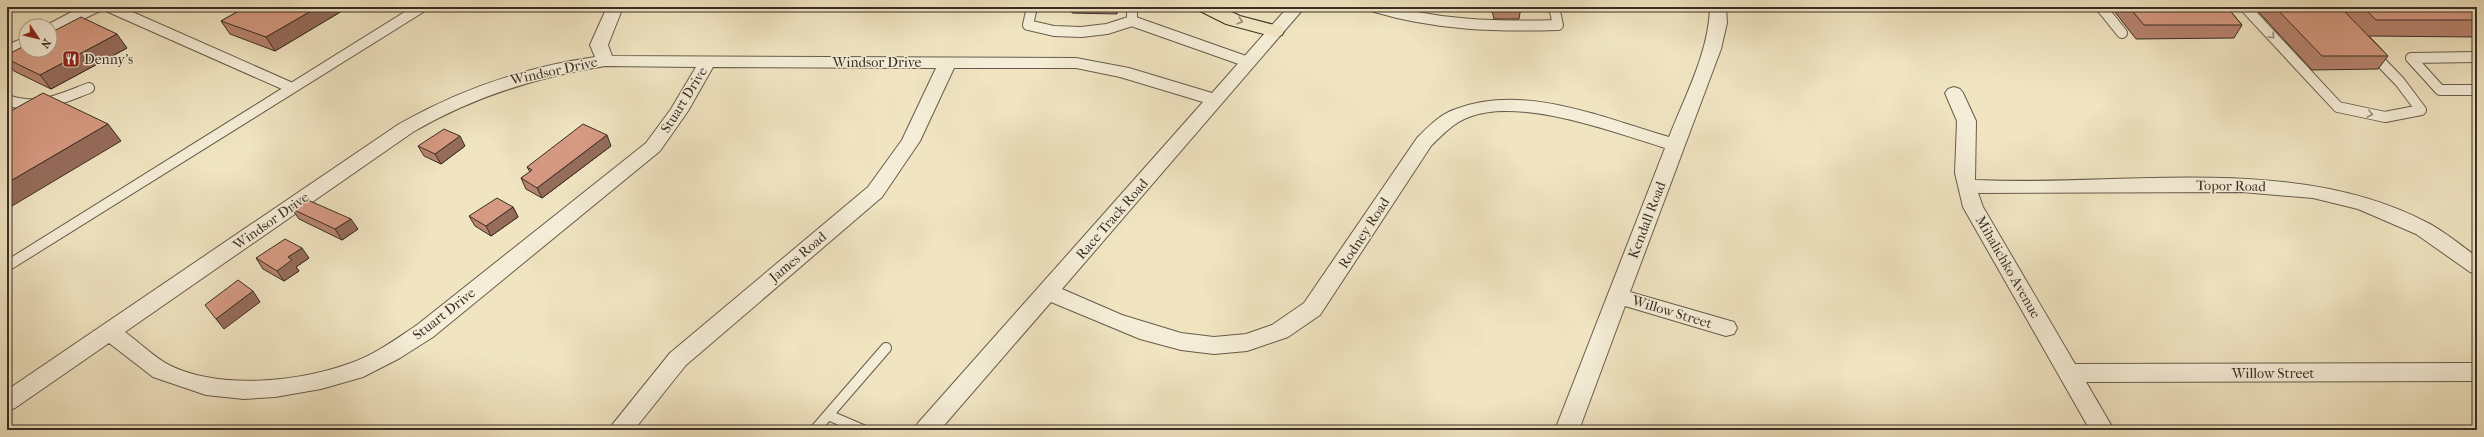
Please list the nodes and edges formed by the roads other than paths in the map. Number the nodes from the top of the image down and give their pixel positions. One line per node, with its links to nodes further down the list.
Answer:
1 (94, 7): 15 (street)
2 (109, 7): 27 (lane)
3 (422, 7): 27 (lane)
4 (615, 7): 22 (street)
5 (1032, 7): 14 (lane)
6 (1132, 7): 14 (lane)
7 (1207, 7): 16 (highway, one-way to 16)
8 (1297, 7): 16 (street, Race Track Road)
9 (1375, 7): 10 (lane)
10 (1554, 7)
11 (1718, 7): 32 (street, Kendall Road)
12 (2101, 7): 17 (lane)
13 (2245, 7): 19 (lane, one-way to 19)
14 (1132, 21): 25 (lane)
15 (58, 26)
16 (1276, 31): 25 (street, Race Track Road)
17 (2122, 33)
18 (18, 46): 20 (street)
19 (2368, 50)
20 (7, 52)
21 (2477, 57): 28 (lane)
22 (605, 61): 23 (street, Windsor Drive); 39 (street, Windsor Drive)
23 (708, 61): 24 (street, Windsor Drive); 39 (street, Stuart Drive)
24 (948, 62): 31 (street, Windsor Drive); 45 (street, James Road)
25 (1248, 62): 31 (street, Race Track Road)
26 (89, 88): 30 (lane)
27 (292, 88): 34 (lane)
28 (2477, 90)
29 (1954, 93): 33 (street, Mihalichko Avenue)
30 (7, 100)
31 (1216, 100): 36 (street, Race Track Road)
32 (1676, 145): 36 (street, Rodney Road); 37 (street, Kendall Road)
33 (1966, 186): 35 (street, Topor Road); 42 (street, Mihalichko Avenue)
34 (9, 263)
35 (2477, 267)
36 (1047, 292): 48 (street, Race Track Road)
37 (1618, 296): 38 (street, Willow Street); 49 (street, Kendall Road)
38 (1726, 328)
39 (110, 332): 43 (street, Windsor Drive)
40 (886, 348): 44 (lane)
41 (2477, 372): 42 (street, Willow Street)
42 (2069, 374): 50 (street, Mihalichko Avenue)
43 (7, 402)
44 (828, 415): 46 (lane); 47 (lane)
45 (620, 430)
46 (815, 430)
47 (863, 430)
48 (926, 430)
49 (1568, 430)
50 (2102, 430)

